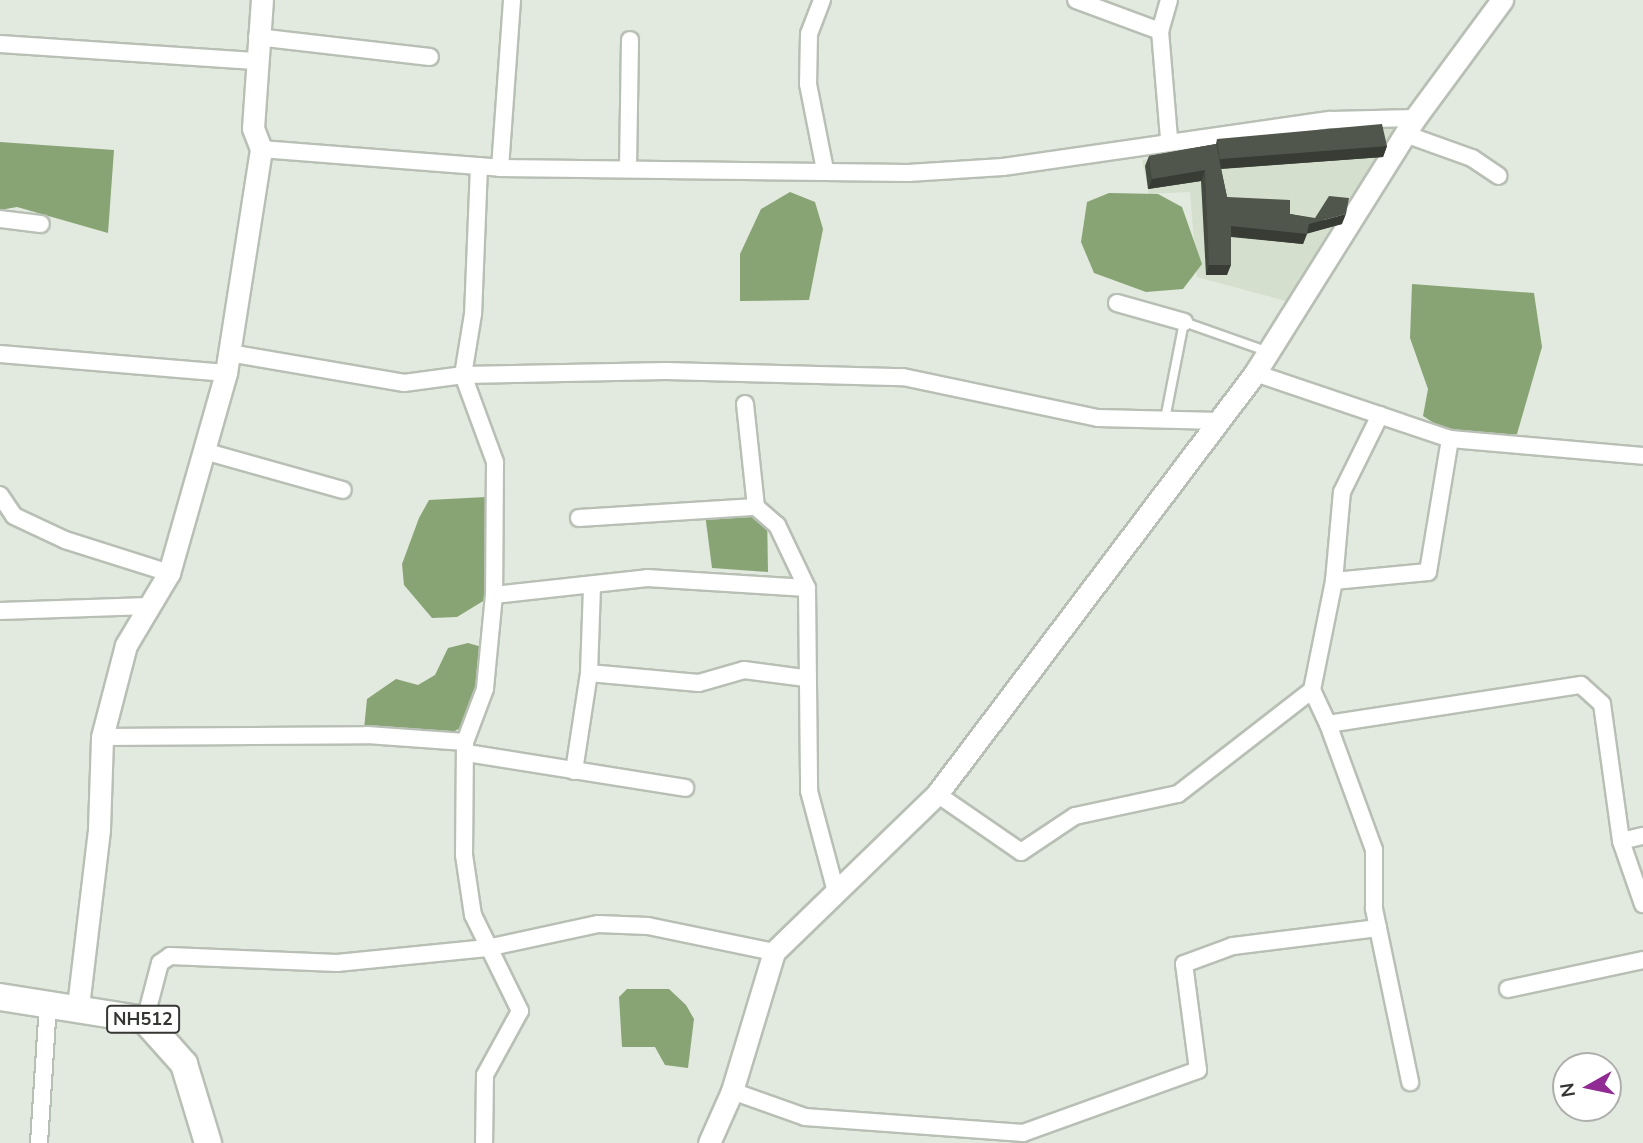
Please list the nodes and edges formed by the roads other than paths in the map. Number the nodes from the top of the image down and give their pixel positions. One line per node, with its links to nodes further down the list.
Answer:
1 (262, 0): 8 (street)
2 (512, 0): 17 (street)
3 (822, 0): 19 (street)
4 (1076, 0): 7 (street)
5 (1169, 0): 7 (street)
6 (1502, 0): 13 (street)
7 (1160, 31): 14 (street)
8 (257, 37): 11 (street); 12 (street)
9 (630, 40): 18 (street)
10 (0, 44): 12 (street)
11 (430, 57)
12 (254, 61): 15 (street)
13 (1410, 126): 14 (street); 20 (street); 25 (street)
14 (1169, 138): 19 (street)
15 (261, 149): 16 (street); 27 (street)
16 (479, 166): 17 (street); 29 (street)
17 (500, 168): 18 (street)
18 (628, 168): 19 (street)
19 (825, 170)
20 (1499, 176)
21 (0, 219): 22 (street)
22 (41, 224)
23 (1117, 303): 24 (street)
24 (1184, 322): 25 (lane); 32 (lane)
25 (1269, 352): 28 (street)
26 (0, 354): 27 (street)
27 (228, 363): 29 (street); 35 (street)
28 (1255, 373): 31 (street); 33 (street)
29 (463, 375): 32 (street); 45 (street)
30 (746, 404): 39 (street)
31 (1380, 415): 34 (street); 42 (street)
32 (1165, 419): 33 (street)
33 (1220, 421): 56 (street)
34 (1450, 439): 36 (street); 42 (street)
35 (204, 451): 37 (street); 41 (street)
36 (1643, 456)
37 (343, 490)
38 (0, 495): 41 (street)
39 (756, 506): 40 (street); 44 (street)
40 (579, 518)
41 (169, 573): 46 (street)
42 (1335, 581): 50 (street)
43 (592, 585): 44 (street); 45 (street); 48 (street)
44 (807, 588): 49 (street)
45 (494, 595): 53 (street)
46 (149, 606): 47 (street); 52 (street)
47 (0, 611)
48 (589, 673): 49 (street); 54 (street)
49 (805, 678): 59 (street)
50 (1312, 690): 51 (street); 56 (street)
51 (1328, 724): 58 (street); 61 (street)
52 (102, 737): 53 (street); 68 (street)
53 (466, 747): 54 (street); 62 (street)
54 (574, 771): 55 (street)
55 (685, 788)
56 (937, 794): 59 (street)
57 (1643, 836): 58 (street)
58 (1621, 841): 60 (street)
59 (835, 888): 63 (street)
60 (1643, 904)
61 (1378, 928): 70 (street); 71 (street)
62 (487, 948): 63 (street); 69 (street); 74 (street)
63 (774, 952): 71 (street)
64 (1643, 960): 65 (street)
65 (1508, 989)
66 (0, 997): 67 (main road, NH512)
67 (48, 1003): 68 (main road, NH512); 72 (street)
68 (78, 1006): 69 (main road, NH512)
69 (145, 1020): 73 (main road, NH512)
70 (1410, 1082)
71 (732, 1091): 75 (street)
72 (38, 1143)
73 (208, 1143)
74 (484, 1143)
75 (709, 1143)

